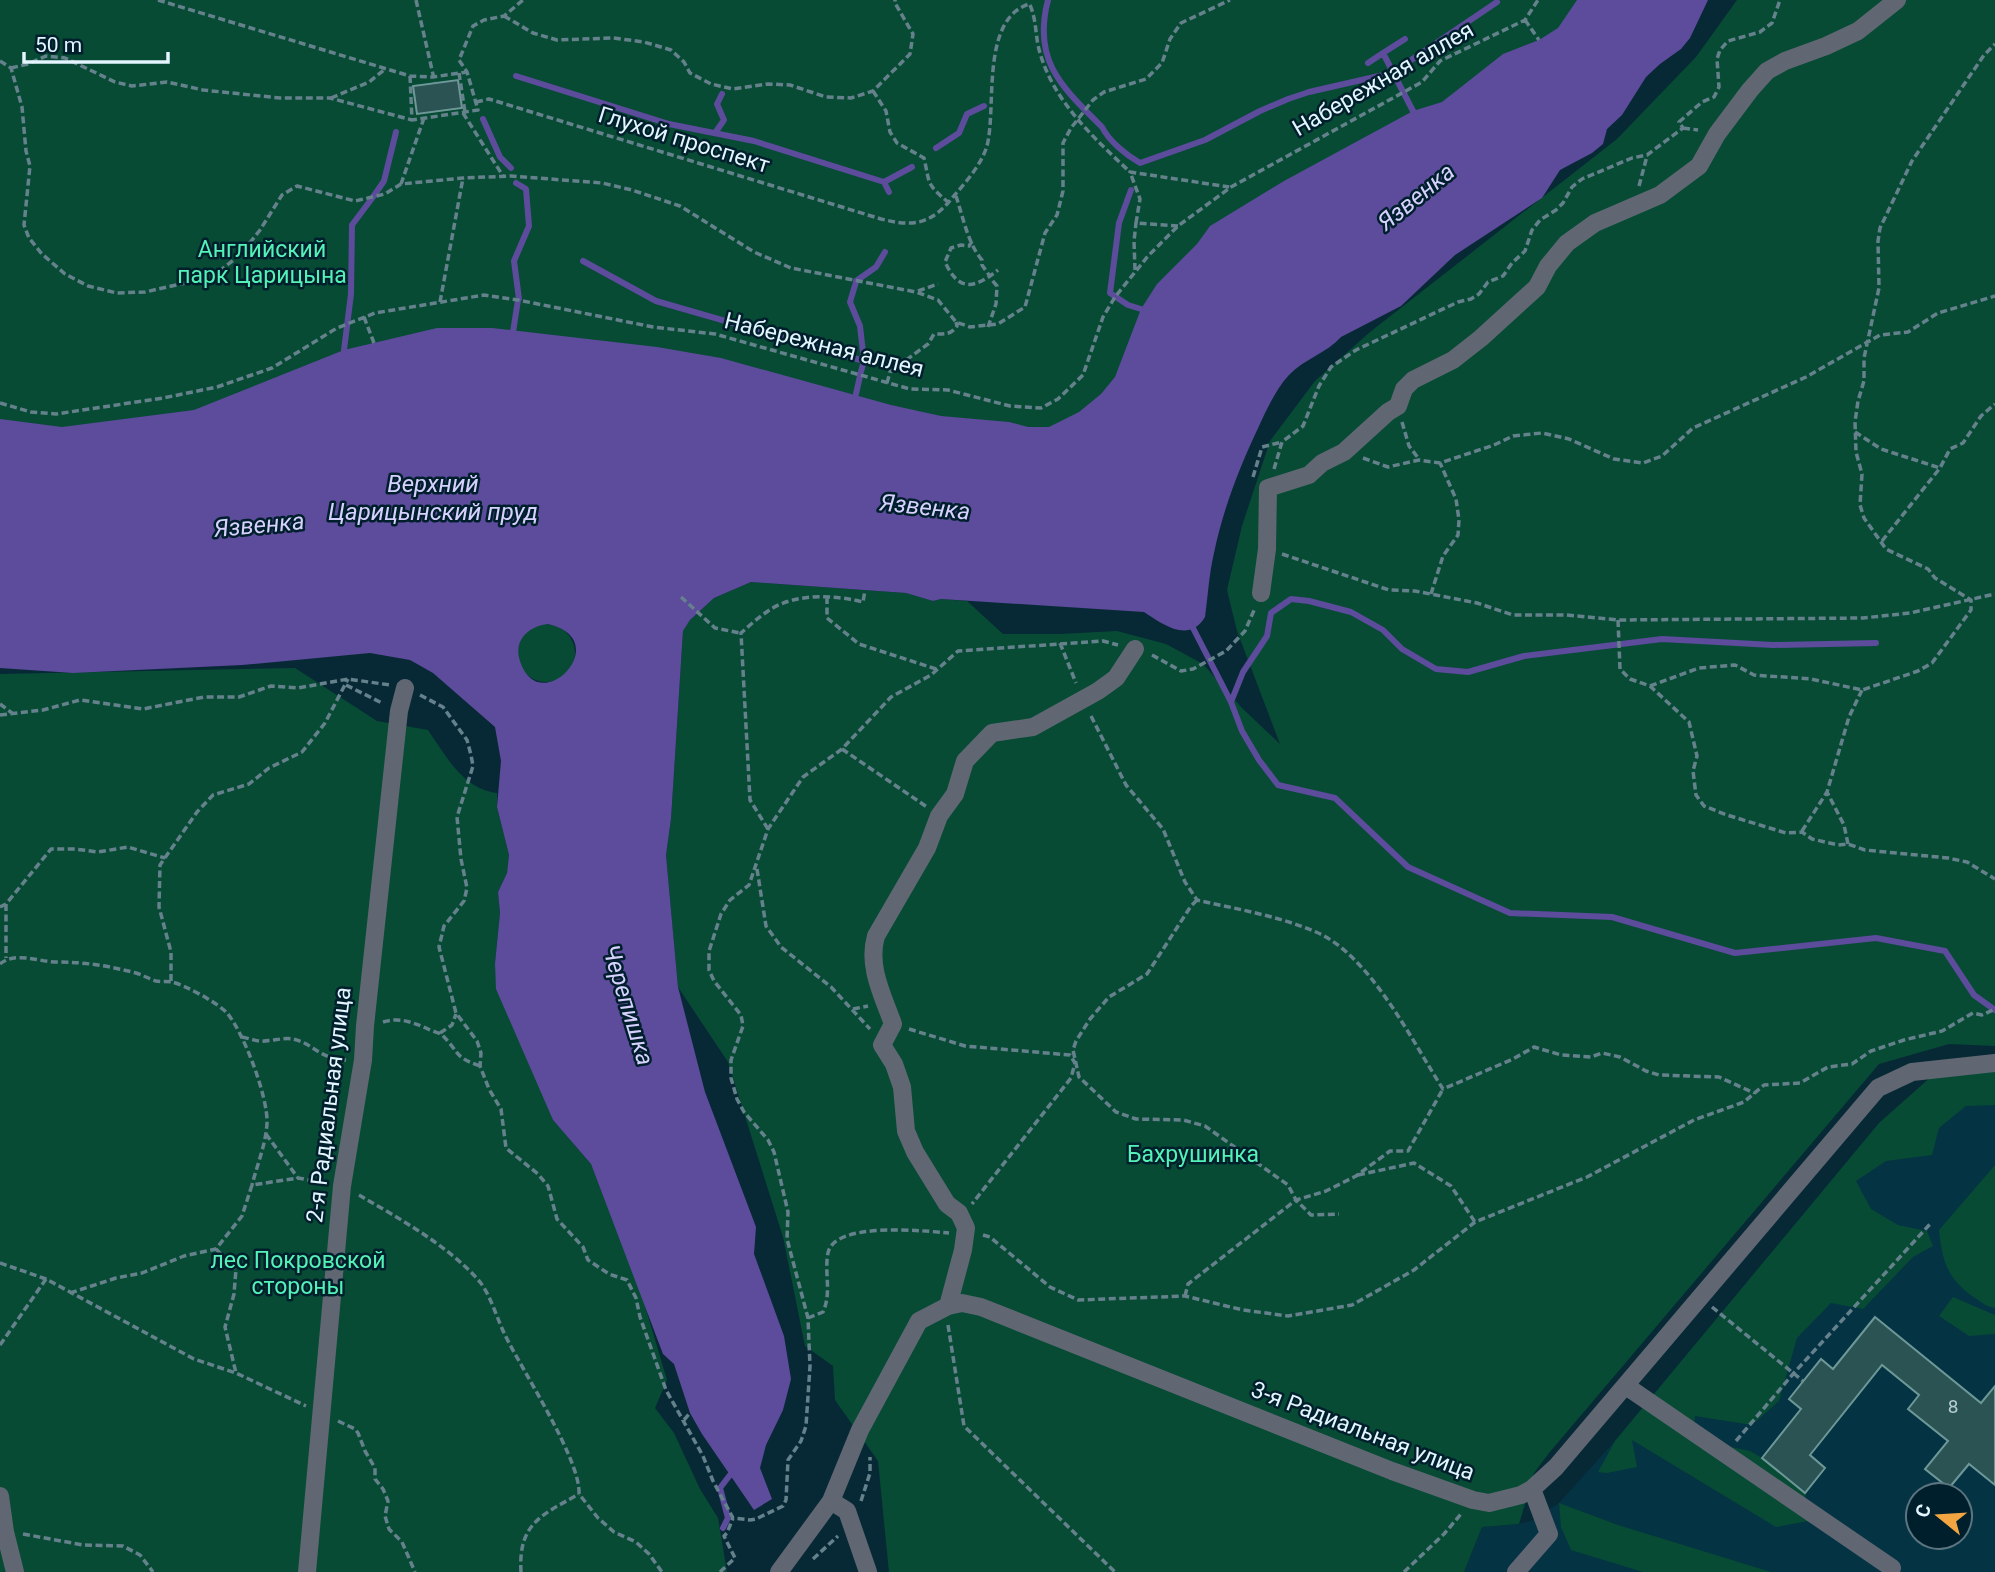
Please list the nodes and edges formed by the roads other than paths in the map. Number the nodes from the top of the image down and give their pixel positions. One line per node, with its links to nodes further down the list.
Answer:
1 (1897, 0): 2 (street)
2 (1261, 593)
3 (1135, 649): 6 (street)
4 (405, 688): 13 (street, 2-я Радиальная улица)
5 (1995, 1063): 7 (street, 3-я Радиальная улица)
6 (947, 1311): 8 (street, 3-я Радиальная улица); 10 (street)
7 (1626, 1386): 8 (street, 3-я Радиальная улица); 11 (street)
8 (1532, 1489): 16 (street)
9 (0, 1496): 12 (street)
10 (831, 1501): 14 (street); 15 (street)
11 (1892, 1568)
12 (15, 1572)
13 (307, 1572)
14 (779, 1572)
15 (868, 1572)
16 (1516, 1572)

